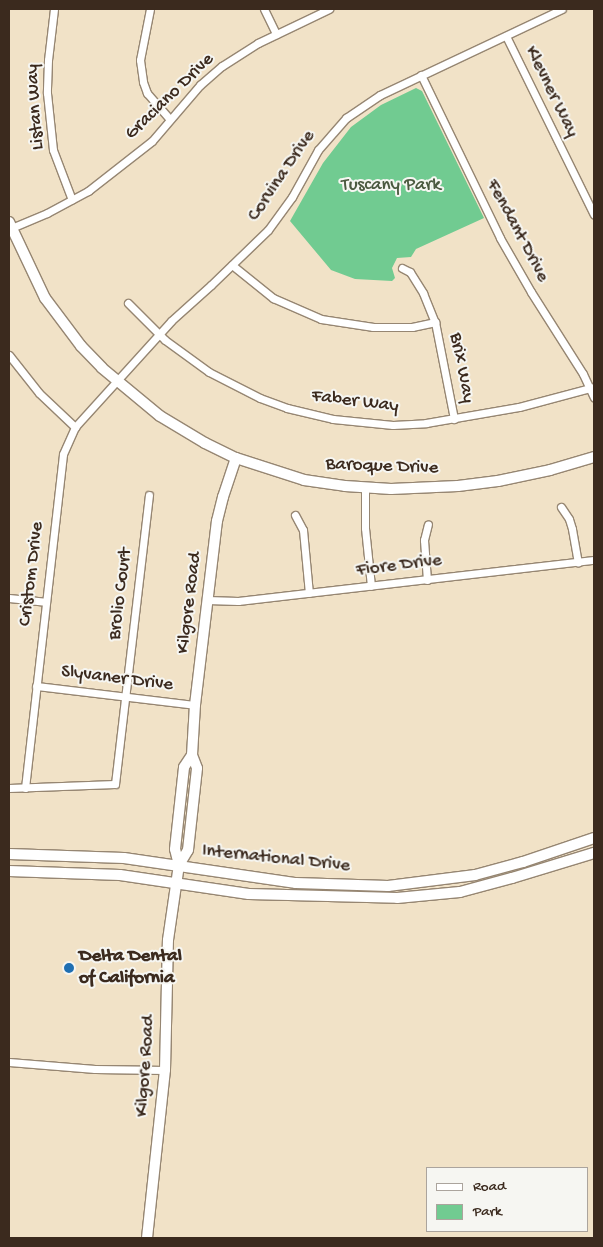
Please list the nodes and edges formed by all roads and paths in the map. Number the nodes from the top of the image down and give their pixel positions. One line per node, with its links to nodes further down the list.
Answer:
1 (54, 9): 10 (street, Listan Way)
2 (150, 9): 9 (street)
3 (264, 9): 6 (street)
4 (329, 9): 6 (street, Graciano Drive)
5 (562, 9): 7 (street, Corvina Drive)
6 (276, 34): 9 (street, Graciano Drive)
7 (506, 36): 8 (street, Corvina Drive); 11 (street, Klevner Way)
8 (421, 75): 13 (street, Corvina Drive); 21 (street, Fendant Drive)
9 (170, 119): 10 (street, Graciano Drive)
10 (72, 200): 12 (street, Graciano Drive)
11 (594, 215)
12 (9, 226): 20 (street, Baroque Drive)
13 (232, 265): 16 (street); 17 (street, Corvina Drive)
14 (402, 268): 16 (street, Brix Way)
15 (128, 303): 17 (street, Faber Way)
16 (435, 322): 23 (street, Brix Way)
17 (159, 334): 20 (street, Corvina Drive); 23 (street, Faber Way)
18 (9, 355): 19 (street)
19 (11, 365): 24 (street)
20 (116, 381): 24 (street, Corvina Drive); 26 (street, Baroque Drive)
21 (592, 388): 22 (street, Fendant Drive); 23 (street, Faber Way)
22 (594, 398)
23 (454, 419)
24 (75, 426): 39 (street, Cristom Drive)
25 (594, 457): 27 (street, Baroque Drive)
26 (236, 458): 27 (street, Baroque Drive); 38 (street, Kilgore Road)
27 (365, 488): 35 (street)
28 (149, 495): 41 (street, Brolio Court)
29 (561, 507): 33 (street)
30 (295, 515): 36 (street)
31 (428, 524): 34 (street)
32 (594, 560): 33 (street, Fiore Drive)
33 (578, 562): 34 (street, Fiore Drive)
34 (427, 580): 35 (street, Fiore Drive)
35 (371, 586): 36 (street, Fiore Drive)
36 (309, 593): 38 (street, Fiore Drive)
37 (9, 598): 39 (street)
38 (207, 600): 42 (street, Kilgore Road)
39 (45, 602): 40 (street, Cristom Drive)
40 (36, 686): 41 (street, Slyvaner Drive); 44 (street, Cristom Drive)
41 (126, 697): 42 (street, Slyvaner Drive); 44 (street, Brolio Court)
42 (195, 705): 48 (street, Kilgore Road)
43 (9, 788): 44 (street)
44 (25, 788)
45 (594, 838): 49 (street, International Drive)
46 (594, 853): 53 (street, International Drive)
47 (9, 854): 48 (street, International Drive)
48 (179, 866): 51 (street, International Drive); 52 (street, Kilgore Road)
49 (498, 870): 51 (street, International Drive); 53 (street)
50 (9, 871): 52 (street, International Drive)
51 (438, 880): 54 (street)
52 (176, 884): 54 (street, International Drive); 56 (street, Kilgore Road)
53 (430, 895): 54 (street, International Drive)
54 (373, 898)
55 (9, 1062): 56 (street)
56 (165, 1070): 57 (street, Kilgore Road)
57 (147, 1238)

